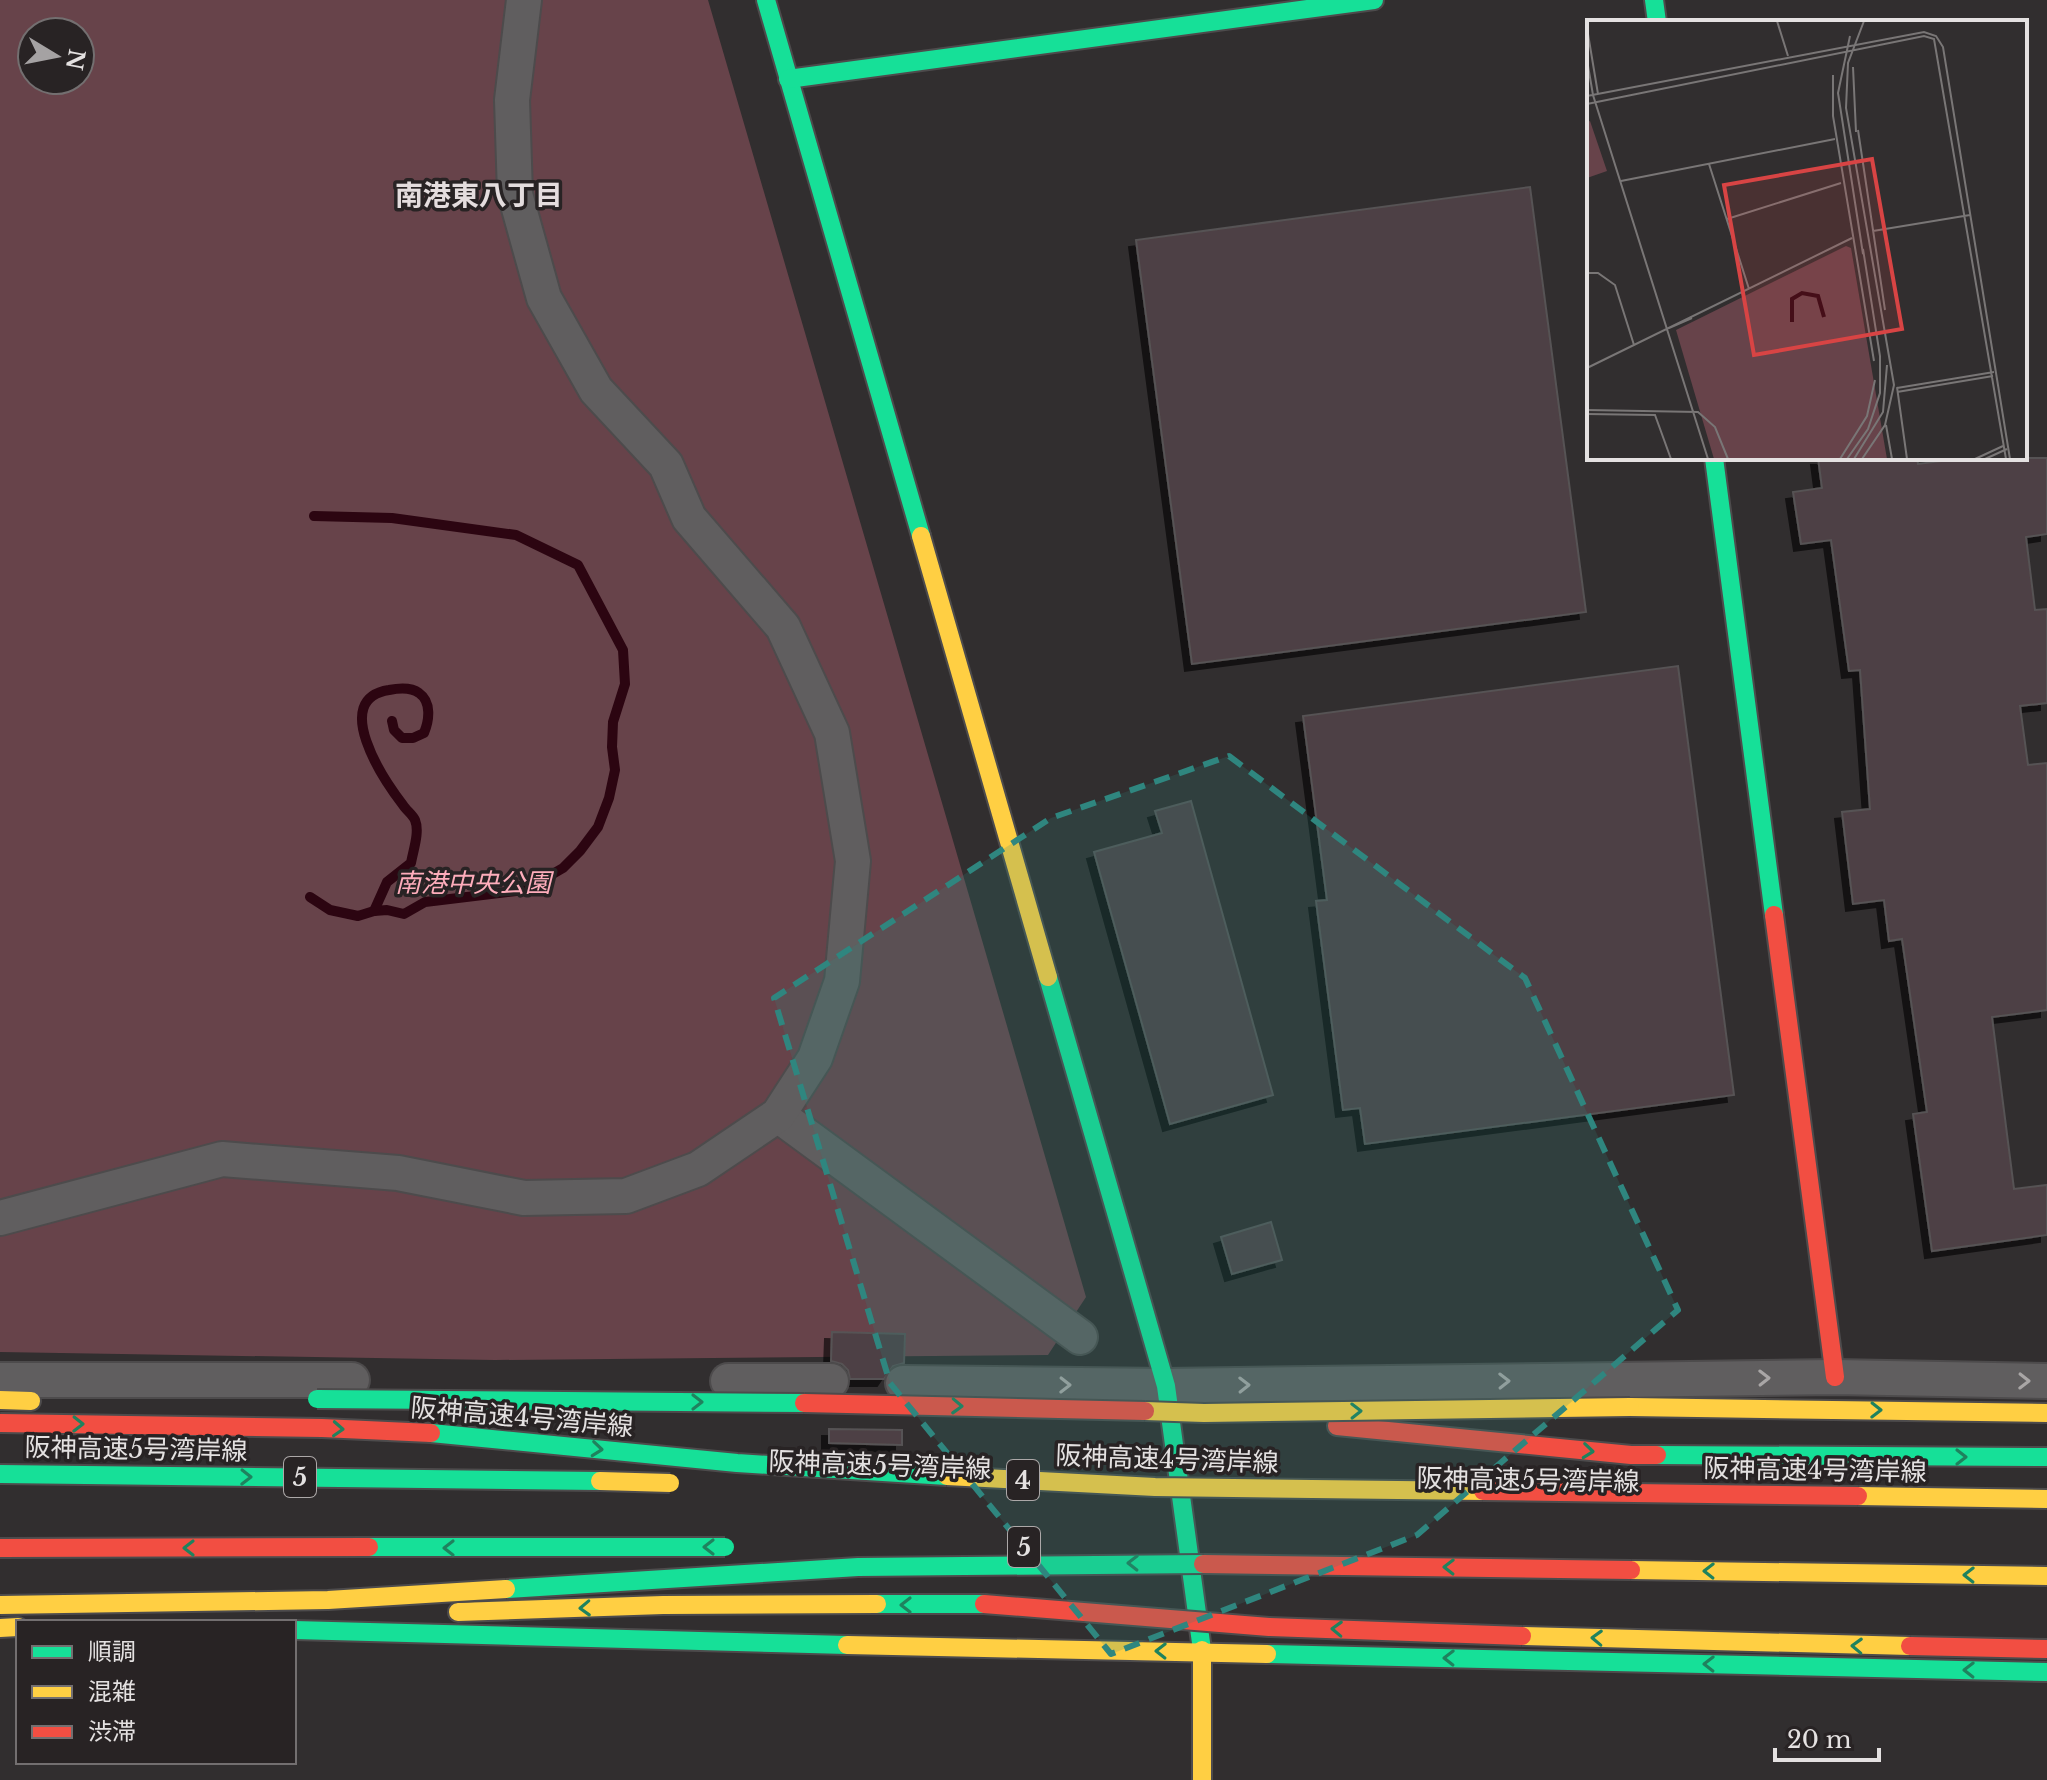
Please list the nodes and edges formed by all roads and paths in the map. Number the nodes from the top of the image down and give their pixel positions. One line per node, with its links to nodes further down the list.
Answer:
1 (524, 0): 8 (street)
2 (766, 0): 6 (main road)
3 (1374, 0): 6 (main road)
4 (1654, 0): 5 (main road)
5 (1657, 20)
6 (788, 79): 16 (main road)
7 (1714, 460): 11 (main road)
8 (778, 1115): 9 (street); 10 (street)
9 (0, 1218)
10 (1080, 1337)
11 (1835, 1377): 14 (street, one-way to 14); 16 (street, one-way to 11)
12 (0, 1380): 13 (street)
13 (831, 1381)
14 (2047, 1381)
15 (903, 1383): 16 (street, one-way to 16)
16 (1166, 1386): 44 (main road)
17 (293, 1399): 20 (main road, one-way to 20, bridge)
18 (0, 1400): 19 (main road)
19 (38, 1401)
20 (1204, 1413): 21 (main road, one-way to 21, bridge); 23 (main road, one-way to 23, bridge)
21 (2047, 1413)
22 (0, 1423): 27 (main road, 阪神高速4号湾岸線 / 4, one-way to 27, bridge)
23 (2047, 1457)
24 (0, 1474): 25 (main road, 阪神高速5号湾岸線 / 5, one-way to 25, bridge)
25 (695, 1484)
26 (900, 1492): 28 (main road, 阪神高速5号湾岸線 / 5)
27 (2047, 1499)
28 (2047, 1514)
29 (749, 1547): 31 (main road, one-way to 31, bridge)
30 (1001, 1547): 32 (main road, 5)
31 (0, 1548)
32 (2047, 1561)
33 (2047, 1576): 38 (main road, one-way to 38, bridge)
34 (1215, 1597): 35 (main road)
35 (1184, 1598)
36 (1153, 1599): 37 (main road, bridge)
37 (984, 1604): 39 (main road, one-way to 39); 43 (main road, one-way to 37, bridge)
38 (0, 1605)
39 (441, 1613)
40 (410, 1615): 41 (main road)
41 (296, 1621)
42 (296, 1630): 44 (main road, one-way to 42)
43 (2047, 1649)
44 (1202, 1652): 45 (main road, one-way to 44); 46 (main road)
45 (2047, 1672)
46 (1202, 1780)

